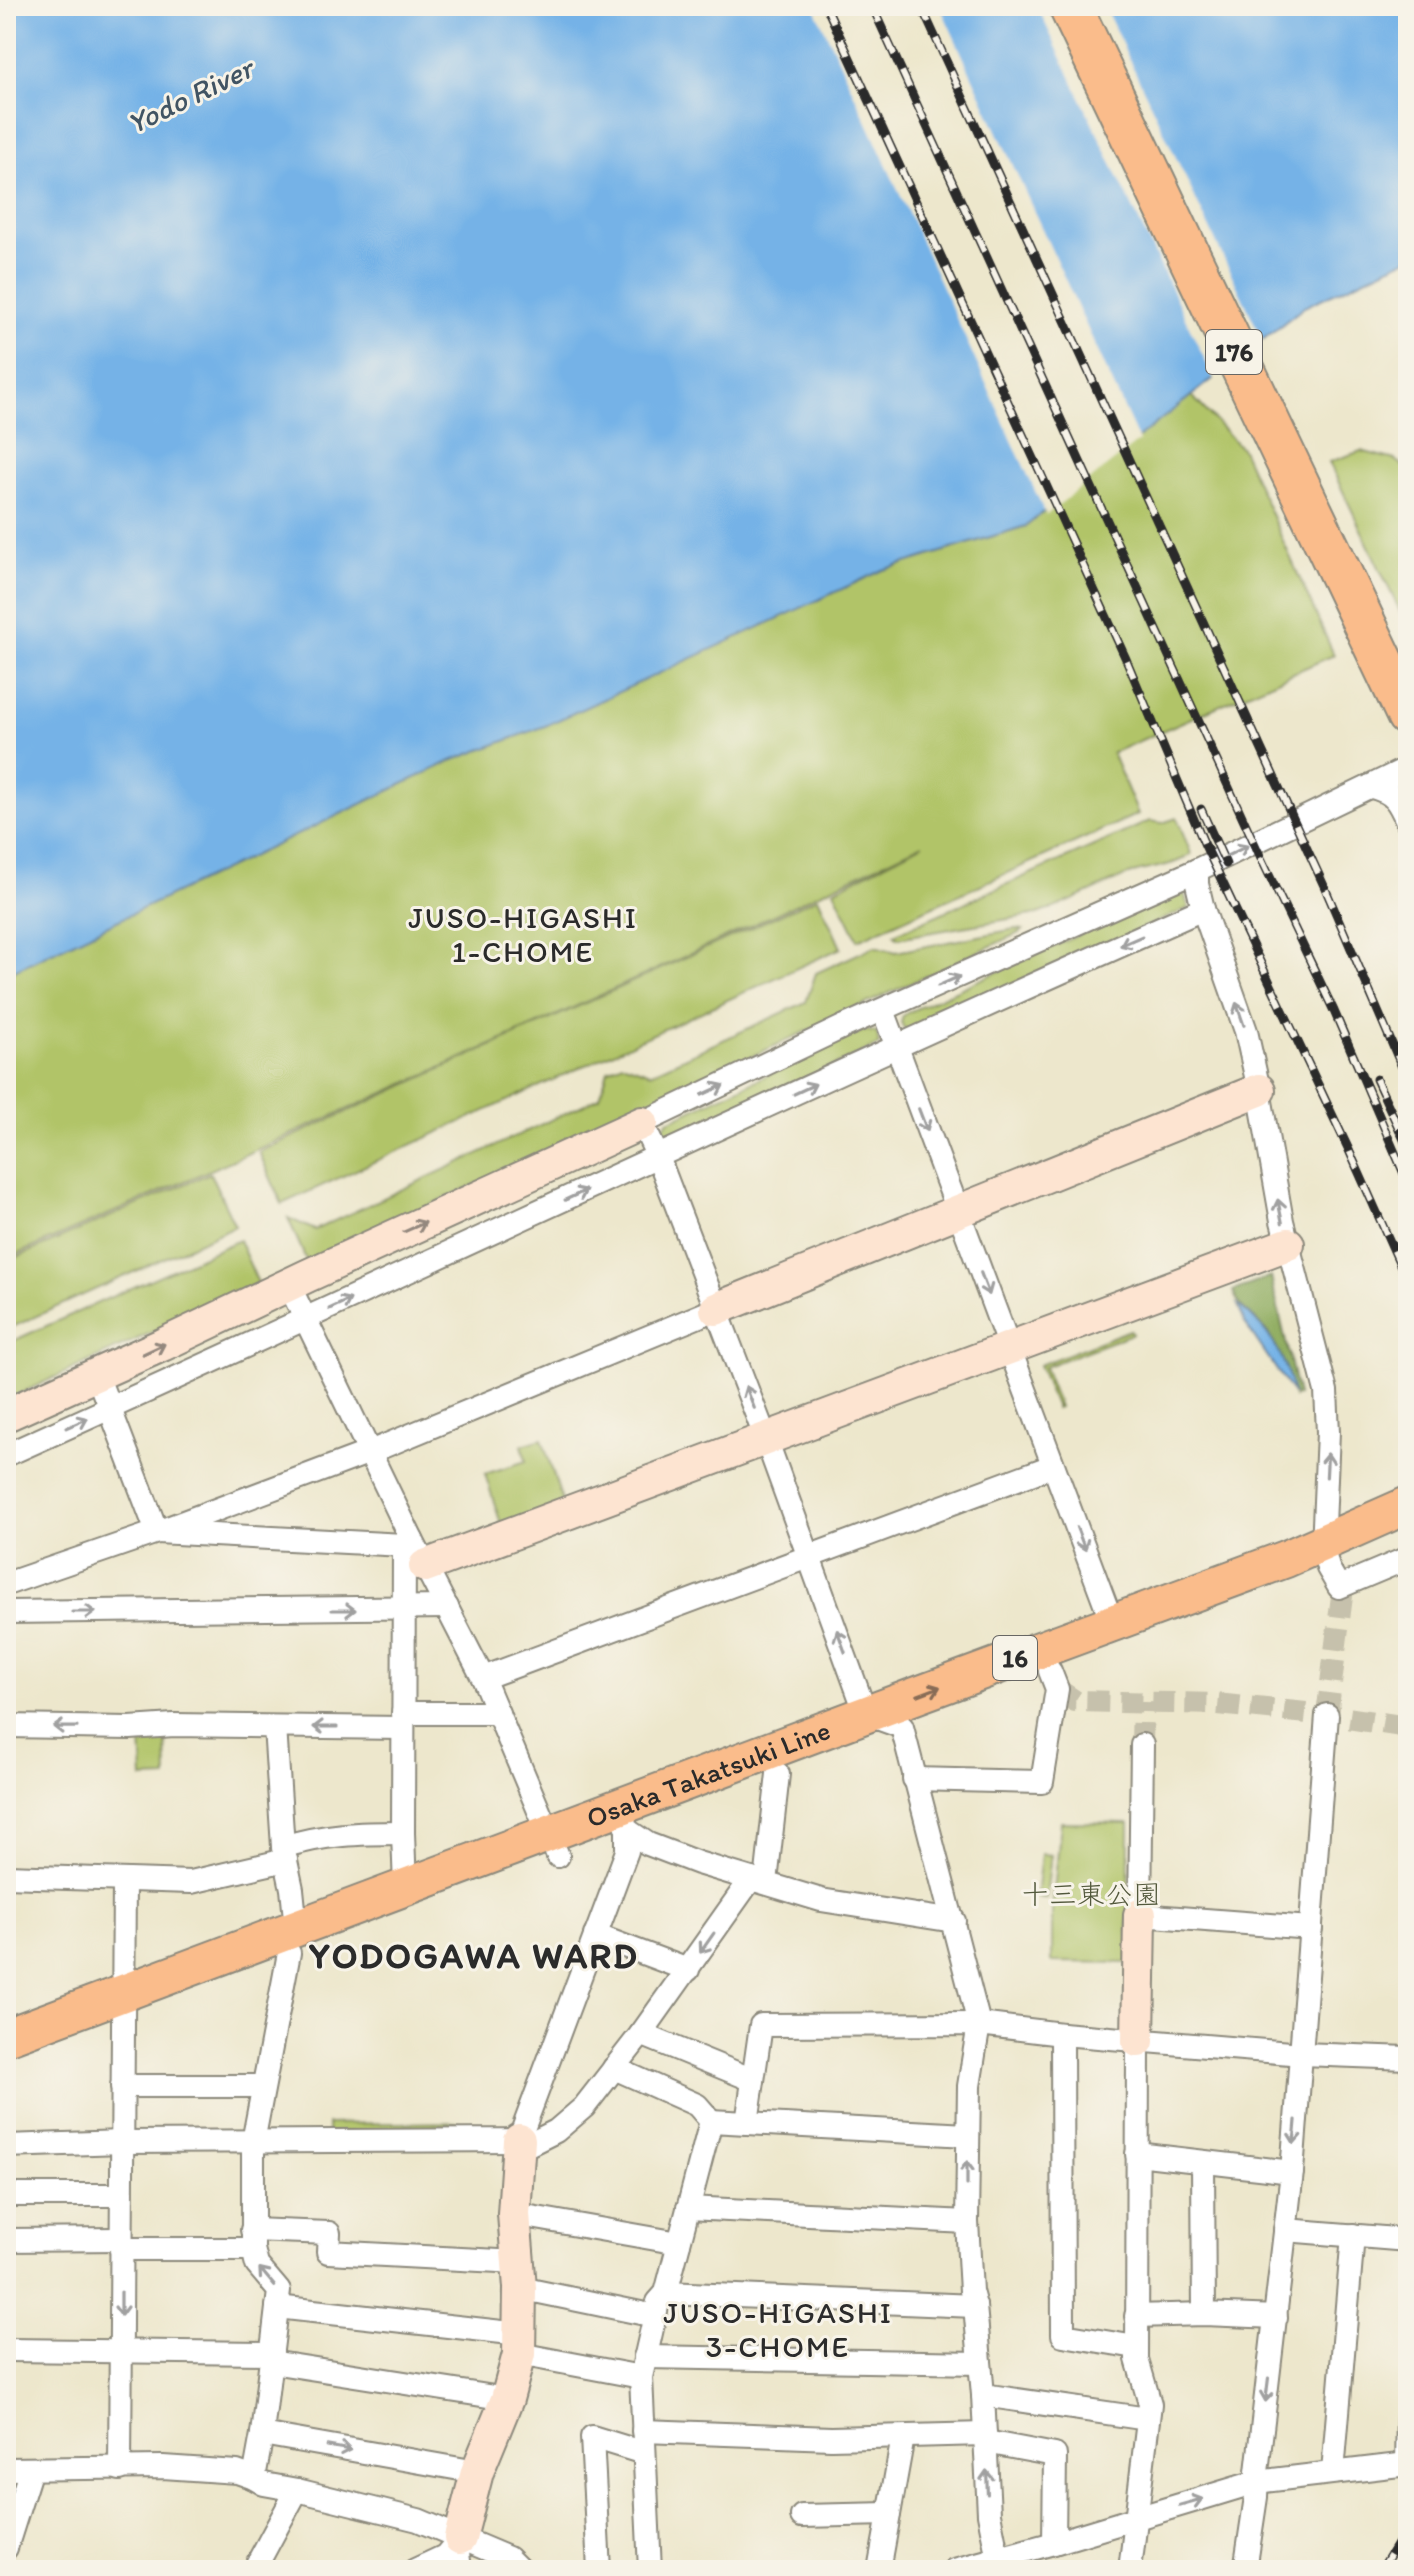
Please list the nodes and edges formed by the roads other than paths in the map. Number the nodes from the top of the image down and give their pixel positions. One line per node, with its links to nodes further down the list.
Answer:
1 (1070, 6): 2 (highway, 176)
2 (1403, 706)
3 (1408, 768): 4 (street)
4 (1372, 787): 5 (street); 6 (street, one-way to 4)
5 (1408, 823)
6 (1197, 870): 7 (street); 8 (street, one-way to 6)
7 (1203, 909): 9 (street, one-way to 9); 10 (street, one-way to 7)
8 (883, 1010): 9 (street); 11 (street, one-way to 8)
9 (895, 1047): 12 (street, one-way to 9); 13 (street, one-way to 13)
10 (1259, 1090): 13 (street); 14 (street, one-way to 10)
11 (642, 1123): 12 (street); 15 (street, one-way to 11)
12 (658, 1157): 16 (street); 17 (street, one-way to 12)
13 (957, 1211): 16 (street); 18 (street, one-way to 18)
14 (1288, 1244): 18 (street); 30 (street, one-way to 14)
15 (289, 1285): 17 (street); 19 (street, one-way to 15)
16 (716, 1309): 22 (street, one-way to 16); 23 (street)
17 (307, 1319): 20 (street); 23 (street)
18 (1010, 1349): 22 (street); 25 (street)
19 (97, 1375): 20 (street); 21 (street)
20 (111, 1407): 24 (street, one-way to 20); 28 (street)
21 (6, 1415)
22 (766, 1439): 29 (street); 31 (street)
23 (370, 1452): 28 (street); 29 (street)
24 (6, 1455)
25 (1052, 1466): 31 (street); 37 (street, one-way to 37)
26 (1408, 1505): 30 (main road, Osaka Takatsuki Line / 16)
27 (1408, 1529): 30 (main road, Osaka Takatsuki Line / 16)
28 (157, 1532): 29 (street); 33 (street)
29 (413, 1550): 34 (street); 35 (street)
30 (1325, 1553): 32 (street); 37 (main road, Osaka Takatsuki Line / 16); 39 (main road, Osaka Takatsuki Line / 16)
31 (810, 1556): 38 (street); 41 (street, one-way to 31)
32 (1408, 1558)
33 (6, 1584)
34 (447, 1607): 35 (street); 38 (street)
35 (402, 1610): 36 (street, one-way to 35); 43 (street)
36 (6, 1612)
37 (1112, 1622): 41 (main road, Osaka Takatsuki Line / 16, one-way to 37)
38 (483, 1678): 40 (street)
39 (1054, 1680): 46 (main road, Osaka Takatsuki Line / 16); 49 (street)
40 (498, 1713): 43 (street); 52 (street)
41 (866, 1714): 46 (street); 50 (main road, Osaka Takatsuki Line / 16)
42 (1327, 1715): 60 (street)
43 (403, 1720): 45 (street, one-way to 45); 51 (street)
44 (6, 1726): 45 (street, one-way to 44)
45 (275, 1727): 53 (street)
46 (902, 1727): 48 (main road, Osaka Takatsuki Line / 16); 49 (street)
47 (1142, 1745): 58 (street)
48 (778, 1774): 50 (main road, Osaka Takatsuki Line / 16); 55 (street)
49 (914, 1779): 59 (street)
50 (624, 1819): 52 (main road, Osaka Takatsuki Line / 16); 55 (street); 61 (street)
51 (403, 1833): 53 (street); 57 (street)
52 (554, 1845): 57 (main road, Osaka Takatsuki Line / 16); 62 (main road, Osaka Takatsuki Line / 16)
53 (285, 1854): 56 (street); 62 (street)
54 (6, 1876): 56 (street)
55 (758, 1880): 59 (street); 63 (street, one-way to 63)
56 (124, 1881): 64 (street)
57 (405, 1888): 62 (main road, Osaka Takatsuki Line / 16)
58 (1140, 1915): 60 (street); 69 (street)
59 (954, 1921): 65 (street)
60 (1311, 1928): 70 (street)
61 (595, 1935): 63 (street); 82 (street)
62 (292, 1940): 64 (main road, Osaka Takatsuki Line / 16); 76 (street)
63 (688, 1970): 66 (street)
64 (122, 2004): 68 (main road, Osaka Takatsuki Line / 16); 72 (main road, Osaka Takatsuki Line / 16); 75 (street)
65 (979, 2024): 67 (street); 74 (street); 79 (street)
66 (641, 2034): 73 (street); 74 (street)
67 (1062, 2034): 69 (street); 108 (street)
68 (6, 2037)
69 (1138, 2041): 70 (street); 84 (street)
70 (1302, 2054): 71 (street); 86 (street, one-way to 86)
71 (1408, 2058)
72 (6, 2061)
73 (614, 2068): 77 (street); 82 (street)
74 (753, 2080): 78 (street)
75 (122, 2086): 76 (street); 80 (street)
76 (263, 2086): 81 (street)
77 (711, 2121): 78 (street); 89 (street)
78 (747, 2123): 79 (street)
79 (967, 2135): 91 (street, one-way to 79)
80 (122, 2142): 81 (street); 83 (street); 88 (street)
81 (253, 2142): 82 (street); 95 (street)
82 (518, 2145): 90 (street)
83 (6, 2146)
84 (1137, 2154): 85 (street); 105 (street)
85 (1203, 2162): 86 (street); 103 (street)
86 (1292, 2172): 92 (street)
87 (6, 2195): 88 (street)
88 (121, 2195): 98 (street)
89 (688, 2208): 91 (street); 97 (street)
90 (514, 2214): 97 (street); 99 (street)
91 (967, 2222): 101 (street)
92 (1285, 2230): 93 (street); 106 (street)
93 (1353, 2235): 96 (street); 127 (street)
94 (6, 2240): 98 (street)
95 (252, 2240): 98 (street); 99 (street); 102 (street, one-way to 95)
96 (1408, 2240)
97 (679, 2243): 100 (street)
98 (121, 2244): 110 (street, one-way to 110)
99 (519, 2275): 104 (street); 107 (street)
100 (666, 2293): 101 (street); 104 (street)
101 (975, 2306): 112 (street)
102 (277, 2307): 107 (street); 111 (street)
103 (1204, 2314): 105 (street); 106 (street)
104 (655, 2316): 113 (street)
105 (1136, 2316): 108 (street)
106 (1276, 2317): 129 (street, one-way to 129)
107 (520, 2344): 113 (street); 115 (street)
108 (1136, 2347): 117 (street)
109 (6, 2350): 110 (street)
110 (121, 2351): 111 (street); 125 (street)
111 (271, 2357): 115 (street); 118 (street)
112 (980, 2363): 113 (street); 114 (street)
113 (643, 2367): 121 (street)
114 (983, 2395): 117 (street); 120 (street)
115 (507, 2399): 126 (street)
116 (1408, 2413): 122 (street)
117 (1148, 2419): 133 (street)
118 (262, 2434): 126 (street, one-way to 126); 128 (street)
119 (903, 2437): 120 (street); 121 (street); 131 (street)
120 (986, 2438): 135 (street); 137 (street, one-way to 120)
121 (644, 2442): 142 (street); 143 (street)
122 (1407, 2464): 127 (street)
123 (6, 2469): 124 (street)
124 (31, 2469): 125 (street); 136 (street)
125 (120, 2469): 128 (street)
126 (477, 2472): 134 (street)
127 (1333, 2472): 129 (street)
128 (254, 2478): 130 (street)
129 (1256, 2482): 133 (street, one-way to 129); 147 (street)
130 (297, 2490): 134 (street); 138 (street)
131 (889, 2514): 132 (street); 144 (street)
132 (802, 2516)
133 (1137, 2517): 135 (street); 146 (street)
134 (458, 2541): 139 (street); 140 (street); 141 (street)
135 (1054, 2543): 137 (street)
136 (6, 2548)
137 (996, 2565): 145 (street)
138 (254, 2570)
139 (415, 2570)
140 (460, 2570)
141 (520, 2570)
142 (599, 2570)
143 (650, 2570)
144 (879, 2570)
145 (954, 2570)
146 (1130, 2570)
147 (1245, 2570)

